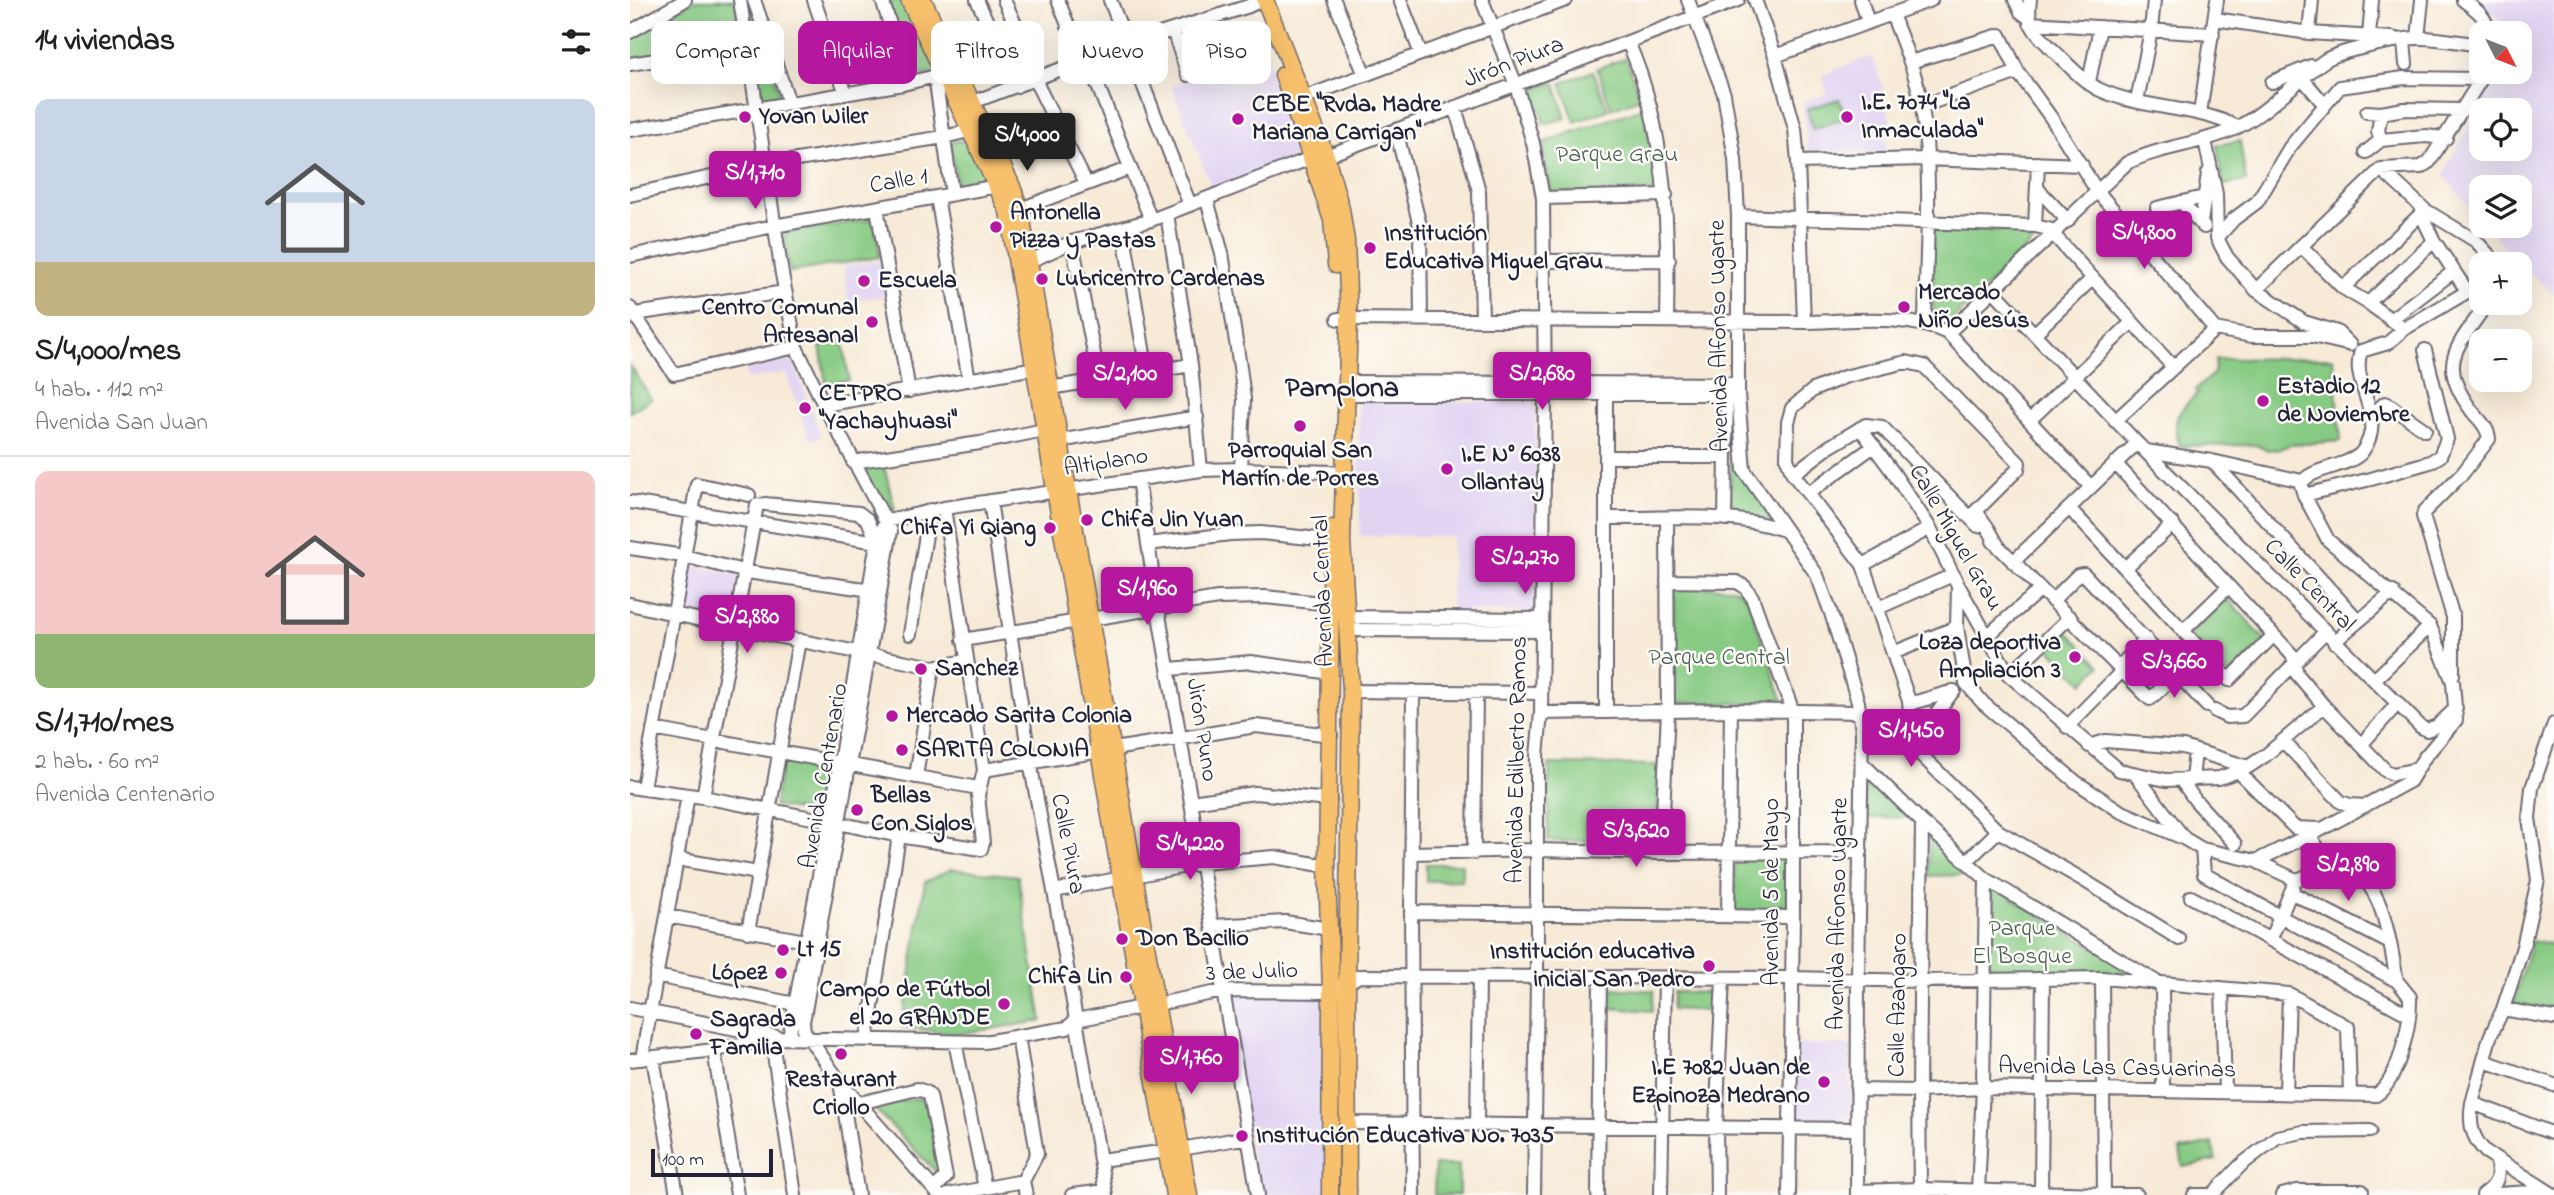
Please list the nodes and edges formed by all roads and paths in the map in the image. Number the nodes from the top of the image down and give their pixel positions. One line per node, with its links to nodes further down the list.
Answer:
1 (685, 0): 45 (street)
2 (740, 0): 34 (street, Avenida Centenario)
3 (754, 0): 83 (street)
4 (814, 0): 80 (street)
5 (882, 0): 35 (street)
6 (909, 0): 54 (main road)
7 (977, 0): 79 (street)
8 (1004, 0): 36 (street)
9 (1058, 0): 37 (street)
10 (1110, 0): 38 (street)
11 (1334, 0): 64 (street)
12 (1400, 0): 55 (street)
13 (1482, 0): 41 (street, Avenida Edilberto Ramos)
14 (1566, 0): 41 (street)
15 (1688, 0): 31 (street, Avenida Alfonso Ugarte)
16 (1738, 0): 31 (street, Jirón Piura)
17 (1755, 0): 56 (street)
18 (1861, 0): 40 (street)
19 (1931, 0): 30 (street)
20 (2015, 0): 33 (street)
21 (2030, 0): 33 (street)
22 (2154, 0): 44 (street)
23 (2217, 0): 32 (street)
24 (2312, 0): 47 (street)
25 (2372, 0): 49 (street)
26 (2422, 0): 50 (street)
27 (2463, 0): 39 (street)
28 (1260, 1): 43 (street); 81 (main road, Avenida Central); 102 (main road, Avenida Central)
29 (929, 2): 84 (main road)
30 (1892, 14): 40 (street); 60 (street)
31 (1695, 17): 52 (street, Jirón Piura); 129 (street, Avenida Alfonso Ugarte)
32 (2215, 19): 47 (street); 48 (street)
33 (2029, 20): 42 (street); 67 (street)
34 (743, 21)
35 (889, 21)
36 (1013, 21)
37 (1067, 21)
38 (1119, 21)
39 (2486, 21)
40 (1868, 22): 56 (street)
41 (1493, 27): 55 (street); 78 (street, Avenida Edilberto Ramos)
42 (2101, 27): 44 (street); 67 (street)
43 (1173, 30): 46 (street); 57 (street)
44 (2151, 30): 48 (street); 82 (street)
45 (630, 32)
46 (1168, 32)
47 (2309, 33): 49 (street)
48 (2213, 34): 91 (street)
49 (2370, 36): 51 (street)
50 (2418, 38): 51 (street); 53 (street)
51 (2404, 41): 58 (street); 62 (street)
52 (1628, 42): 78 (street, Jirón Piura); 117 (street)
53 (2469, 44)
54 (931, 53)
55 (1421, 54): 64 (street)
56 (1775, 56): 105 (street)
57 (1182, 57)
58 (2325, 60): 66 (street); 68 (street)
59 (651, 61): 61 (street)
60 (1910, 62): 63 (street); 86 (street)
61 (630, 64)
62 (2406, 64)
63 (2018, 72): 86 (street); 108 (street)
64 (1365, 75): 81 (street)
65 (2469, 76): 85 (street)
66 (2303, 79): 85 (street); 93 (street)
67 (2089, 82): 82 (street)
68 (2272, 82)
69 (753, 84): 87 (street, Avenida Centenario)
70 (898, 84): 80 (street)
71 (941, 84): 97 (street)
72 (946, 84): 94 (main road)
73 (1023, 84): 79 (street)
74 (1039, 84): 111 (street)
75 (1094, 84): 109 (street)
76 (1143, 84): 123 (street)
77 (2478, 84): 89 (street)
78 (1516, 85): 88 (street, Jirón Piura); 120 (street, Avenida Edilberto Ramos)
79 (1017, 86): 84 (street)
80 (846, 94): 83 (street)
81 (1303, 98): 102 (main road, Avenida Central)
82 (2137, 101): 91 (street)
83 (789, 102): 87 (street)
84 (973, 102): 94 (main road)
85 (2324, 104): 138 (street)
86 (1922, 106): 104 (street)
87 (757, 107): 95 (street); 107 (street, Avenida Centenario)
88 (1455, 107): 96 (street, Jirón Piura); 160 (street)
89 (2462, 110): 92 (street); 98 (street)
90 (2367, 112): 92 (street)
91 (2200, 113): 93 (street)
92 (2381, 113): 99 (street)
93 (2238, 127): 100 (street)
94 (978, 128): 97 (street); 112 (main road)
95 (630, 130)
96 (1396, 130): 102 (street, Jirón Piura); 159 (street)
97 (944, 137): 107 (street); 115 (street)
98 (2446, 138): 99 (street); 110 (street)
99 (2381, 139): 101 (street)
100 (2205, 140): 103 (street); 114 (street)
101 (2366, 152)
102 (1318, 157): 121 (street, Jirón Piura); 157 (main road, Avenida Central)
103 (2209, 158): 119 (street); 138 (street)
104 (1926, 159): 105 (street); 106 (street); 133 (street)
105 (1798, 162): 130 (street)
106 (2038, 163): 108 (street); 113 (street)
107 (765, 165): 116 (street); 134 (street, Avenida Centenario)
108 (2082, 165): 114 (street)
109 (1130, 168): 111 (street); 131 (street)
110 (2381, 169): 127 (street); 141 (street)
111 (1086, 183): 126 (street)
112 (1005, 185): 115 (street, Calle 1); 126 (main road); 175 (main road)
113 (2036, 188): 132 (street); 135 (street)
114 (2098, 191): 132 (street); 167 (street)
115 (952, 194): 118 (street, Calle 1)
116 (630, 195)
117 (1666, 195): 120 (street); 144 (street)
118 (937, 197): 124 (street, Calle 1); 180 (street)
119 (2204, 197): 122 (street); 122 (street)
120 (1543, 198): 145 (street, Avenida Edilberto Ramos)
121 (1207, 200): 123 (street, Jirón Piura); 203 (street)
122 (2181, 202): 125 (street)
123 (1190, 205): 128 (street, Jirón Piura)
124 (877, 208): 134 (street, Calle 1); 186 (street)
125 (2157, 208)
126 (1020, 209): 146 (main road)
127 (2423, 212): 139 (street); 142 (street); 149 (street)
128 (1167, 214): 131 (street, Jirón Piura); 174 (street)
129 (1738, 216): 130 (street); 161 (street, Avenida Alfonso Ugarte)
130 (1800, 218): 133 (street); 164 (street)
131 (1151, 220): 136 (street, Jirón Piura)
132 (2068, 220): 137 (street)
133 (1926, 221): 135 (street); 166 (street)
134 (774, 226): 143 (street, Calle 1); 153 (street, Avenida Centenario)
135 (2035, 226): 137 (street)
136 (1123, 229): 140 (street, Jirón Piura); 177 (street)
137 (2055, 232): 148 (street); 150 (street)
138 (2217, 238): 151 (street)
139 (2434, 241): 147 (street); 154 (street)
140 (1072, 242): 146 (street, Jirón Piura); 179 (street)
141 (2301, 246): 149 (street); 151 (street)
142 (2486, 252)
143 (630, 256)
144 (1669, 260): 145 (street); 163 (street)
145 (1543, 261): 158 (street, Avenida Edilberto Ramos)
146 (1028, 262): 175 (main road)
147 (2453, 272): 152 (street); 162 (street)
148 (2093, 278): 165 (street); 170 (street)
149 (2343, 288): 154 (street)
150 (1993, 290): 169 (street); 170 (street, Calle Central)
151 (2256, 290): 172 (street)
152 (2467, 291): 168 (street)
153 (785, 292): 155 (street); 171 (street, Avenida Centenario)
154 (2368, 303): 162 (street)
155 (632, 311): 171 (street)
156 (2479, 315): 278 (street)
157 (1344, 319): 159 (street); 182 (main road, Avenida Central); 205 (main road, Avenida Central)
158 (1543, 319): 160 (street); 163 (street); 184 (street, Avenida Edilberto Ramos)
159 (1421, 320): 160 (street)
160 (1482, 320)
161 (1737, 320): 163 (street); 164 (street); 183 (street, Avenida Alfonso Ugarte)
162 (2390, 320): 168 (street)
163 (1667, 321)
164 (1804, 322): 166 (street)
165 (2132, 322): 176 (street); 178 (street)
166 (1925, 323): 169 (street)
167 (2215, 329): 172 (street); 176 (street)
168 (2404, 329): 172 (street)
169 (1948, 333): 190 (street)
170 (2034, 334): 178 (street, Calle Central)
171 (796, 347): 187 (street, Avenida Centenario)
172 (2356, 348): 188 (street)
173 (2425, 350): 212 (street)
174 (1191, 365): 177 (street); 189 (street)
175 (1040, 367): 180 (street); 181 (main road); 193 (main road)
176 (2173, 367): 191 (street)
177 (1147, 372): 179 (street)
178 (2075, 378): 190 (street); 191 (street, Calle Central)
179 (1099, 379): 181 (street)
180 (969, 380): 186 (street)
181 (1050, 388): 195 (main road)
182 (1346, 388): 184 (street); 228 (main road, Avenida Central)
183 (1733, 389): 185 (street); 199 (street); 227 (street, Avenida Alfonso Ugarte)
184 (1545, 390): 185 (street); 254 (street, Avenida Edilberto Ramos)
185 (1606, 390): 198 (street)
186 (909, 391): 187 (street)
187 (824, 405): 201 (street, Avenida Centenario)
188 (2372, 415): 194 (street); 208 (street)
189 (1197, 417): 195 (street); 204 (street)
190 (2030, 420): 209 (street)
191 (2115, 421): 197 (street, Calle Central)
192 (1860, 429): 196 (street, Calle Miguel Grau); 206 (street); 231 (street)
193 (1044, 430): 201 (street); 210 (main road)
194 (2426, 430)
195 (1059, 441): 210 (main road)
196 (1874, 446): 211 (street); 226 (street, Calle Miguel Grau)
197 (2141, 447): 200 (street); 202 (street); 263 (street, Calle Central)
198 (1606, 457): 199 (street); 220 (street)
199 (1726, 457): 222 (street)
200 (2212, 461): 208 (street); 252 (street)
201 (853, 462): 223 (street, Avenida Centenario)
202 (2115, 463): 209 (street); 225 (street)
203 (1241, 469): 204 (street, Altiplano); 205 (street, Altiplano)
204 (1201, 470): 207 (street, Altiplano)
205 (1334, 472): 228 (main road, Avenida Central)
206 (1793, 474): 211 (street); 231 (street)
207 (1138, 479): 210 (street, Altiplano); 230 (street, Jirón Puno)
208 (2302, 481): 212 (street)
209 (2091, 487): 217 (street)
210 (1062, 491): 214 (street, Altiplano); 251 (main road)
211 (1810, 492): 235 (street)
212 (2304, 495): 243 (street)
213 (757, 501): 219 (street); 224 (street); 229 (street)
214 (990, 501): 216 (street, Altiplano); 259 (street, Calle Piura)
215 (630, 502): 219 (street)
216 (944, 508): 218 (street, Altiplano); 266 (street)
217 (2069, 508): 234 (street); 236 (street)
218 (930, 510): 223 (street, Altiplano); 260 (street)
219 (692, 512): 224 (street); 233 (street)
220 (1606, 518): 221 (street); 291 (street)
221 (1667, 519): 222 (street); 239 (street)
222 (1725, 519): 227 (street)
223 (887, 522): 229 (street, Avenida Centenario); 268 (street, Avenida Centenario)
224 (753, 523): 229 (street); 237 (street)
225 (2173, 524): 236 (street); 240 (street)
226 (1930, 528): 235 (street); 238 (street, Calle Miguel Grau)
227 (1784, 530): 293 (street, Avenida Alfonso Ugarte)
228 (1337, 541): 230 (street); 246 (main road, Avenida Central); 253 (main road, Avenida Central)
229 (877, 542): 242 (street, Avenida Centenario)
230 (1148, 544): 248 (street, Jirón Puno)
231 (1998, 546): 234 (street)
232 (630, 548): 233 (street)
233 (684, 556): 237 (street); 249 (street)
234 (2013, 562): 241 (street)
235 (1863, 565): 247 (street)
236 (2125, 568): 258 (street)
237 (745, 572): 242 (street); 257 (street)
238 (1955, 580): 247 (street); 256 (street); 262 (street, Calle Miguel Grau)
239 (1667, 581): 290 (street); 292 (street, Avenida 5 de Mayo)
240 (2228, 587): 258 (street); 261 (street)
241 (2041, 589): 244 (street); 262 (street)
242 (871, 590): 268 (street, Avenida Centenario)
243 (2393, 592): 252 (street); 255 (street)
244 (2052, 601): 250 (street); 264 (street)
245 (630, 604): 249 (street)
246 (1331, 604): 248 (street); 274 (main road, Avenida Central)
247 (1878, 608): 267 (street)
248 (1158, 609): 251 (street); 273 (street, Jirón Puno)
249 (673, 612): 257 (street); 297 (street)
250 (2070, 617): 272 (street); 276 (street)
251 (1084, 620): 259 (street); 305 (main road)
252 (2358, 620): 263 (street)
253 (1348, 623): 254 (street); 280 (main road, Avenida Central)
254 (1541, 625): 284 (street, Avenida Edilberto Ramos)
255 (2430, 626): 277 (street); 278 (street)
256 (1957, 627): 267 (street); 279 (street)
257 (735, 628): 265 (street); 300 (street)
258 (2182, 631): 261 (street)
259 (1008, 632): 266 (street); 308 (street, Calle Piura)
260 (910, 634)
261 (2273, 636): 270 (street)
262 (1986, 637): 276 (street, Calle Miguel Grau)
263 (2330, 637): 270 (street); 277 (street, Calle Central)
264 (2146, 639): 272 (street); 275 (street)
265 (799, 640): 268 (street); 306 (street)
266 (963, 640): 269 (street)
267 (1893, 653): 285 (street)
268 (864, 654): 271 (street); 309 (street, Avenida Centenario)
269 (966, 661): 271 (street); 313 (street)
270 (2295, 662): 275 (street); 287 (street)
271 (933, 667): 315 (street)
272 (2121, 669): 275 (street); 296 (street)
273 (1170, 670): 274 (street); 299 (street, Jirón Puno)
274 (1331, 673): 298 (main road, Avenida Central)
275 (2177, 674)
276 (2010, 675): 296 (street, Calle Miguel Grau)
277 (2374, 680): 286 (street, Calle Central)
278 (2453, 682): 288 (street)
279 (1966, 683): 282 (street); 331 (street)
280 (1351, 691): 281 (street); 380 (main road, Avenida Central)
281 (1413, 691): 283 (street); 339 (street)
282 (1953, 691): 285 (street); 304 (street)
283 (1476, 693): 284 (street); 340 (street)
284 (1540, 693): 294 (street, Avenida Edilberto Ramos)
285 (1909, 701): 304 (street)
286 (2398, 703): 288 (street, Calle Central); 302 (street)
287 (2324, 706): 301 (street, Calle Miguel Grau); 302 (street)
288 (2456, 708): 311 (street)
289 (1731, 710): 290 (street); 292 (street); 336 (street)
290 (1668, 711): 291 (street); 335 (street)
291 (1606, 712): 294 (street)
292 (1793, 712): 293 (street); 337 (street, Avenida 5 de Mayo)
293 (1859, 712): 310 (street, Avenida Alfonso Ugarte)
294 (1541, 713): 334 (street, Avenida Edilberto Ramos)
295 (2554, 724): 389 (street)
296 (2067, 727): 303 (street, Calle Miguel Grau)
297 (653, 729): 300 (street); 317 (street)
298 (1331, 735): 299 (street); 321 (main road, Avenida Central)
299 (1181, 738): 305 (street); 322 (street, Jirón Puno)
300 (715, 740): 306 (street); 320 (street)
301 (2283, 741): 312 (street, Calle Miguel Grau); 323 (street)
302 (2361, 745): 311 (street)
303 (2090, 746): 307 (street); 314 (street, Calle Miguel Grau)
304 (1913, 747): 328 (street)
305 (1106, 750): 308 (street); 348 (main road)
306 (778, 751): 309 (street); 324 (street)
307 (2194, 751): 312 (street); 316 (street)
308 (1030, 762): 313 (street); 351 (street, Calle Piura)
309 (845, 763): 315 (street); 325 (street, Avenida Centenario)
310 (1862, 763): 326 (street); 338 (street, Avenida Alfonso Ugarte)
311 (2417, 768): 323 (street)
312 (2243, 769): 316 (street, Calle Miguel Grau); 327 (street)
313 (984, 770): 318 (street)
314 (2135, 774): 316 (street, Calle Miguel Grau); 331 (street)
315 (916, 777): 318 (street)
316 (2187, 780): 332 (street)
317 (637, 788): 319 (street)
318 (978, 788): 330 (street)
319 (688, 795): 320 (street); 341 (street)
320 (704, 797): 324 (street)
321 (1329, 800): 322 (street); 345 (main road, Avenida Central)
322 (1191, 802): 344 (street, Jirón Puno)
323 (2365, 806): 327 (street)
324 (769, 809): 325 (street); 347 (street)
325 (833, 822): 330 (street); 364 (street, Avenida Centenario); 396 (street, Avenida Centenario)
326 (1922, 822): 343 (street); 378 (street, Calle Azangaro)
327 (2322, 829): 329 (street)
328 (1998, 831): 343 (street); 362 (street)
329 (2309, 835): 342 (street); 346 (street)
330 (899, 836): 397 (street)
331 (2185, 839): 333 (street)
332 (2235, 844)
333 (2202, 849): 342 (street); 358 (street)
334 (1536, 850): 335 (street); 340 (street); 354 (street, Avenida Edilberto Ramos)
335 (1661, 852): 336 (street)
336 (1729, 852): 337 (street); 356 (street)
337 (1793, 852): 338 (street); 357 (street, Avenida 5 de Mayo)
338 (1861, 852): 377 (street, Avenida Alfonso Ugarte)
339 (1412, 853): 340 (street); 353 (street)
340 (1474, 853)
341 (677, 859): 347 (street); 355 (street)
342 (2256, 861): 350 (street)
343 (1966, 862): 349 (street)
344 (1202, 863): 345 (street); 348 (street); 359 (street, Jirón Puno)
345 (1327, 866): 360 (main road, Avenida Central)
346 (2332, 869): 350 (street); 365 (street)
347 (758, 873): 361 (street)
348 (1127, 878): 351 (street); 387 (main road)
349 (1986, 879): 375 (street); 381 (street)
350 (2294, 886): 358 (street); 365 (street)
351 (1054, 891): 393 (street, Calle Piura)
352 (2191, 897): 363 (street)
353 (1411, 912): 354 (street); 367 (street)
354 (1537, 914): 356 (street); 374 (street, Avenida Edilberto Ramos)
355 (667, 916): 361 (street); 366 (street)
356 (1728, 916): 357 (street)
357 (1793, 917): 372 (street, Avenida 5 de Mayo)
358 (2281, 917): 363 (street); 379 (street)
359 (1212, 926): 360 (street); 383 (street, Jirón Puno)
360 (1329, 929): 384 (main road, Avenida Central)
361 (748, 932): 364 (street)
362 (2179, 939)
363 (2270, 940): 391 (street)
364 (806, 942): 386 (street, Avenida Centenario)
365 (2388, 942): 379 (street)
366 (656, 976): 386 (street); 390 (street)
367 (1412, 977): 368 (street); 380 (street); 416 (street)
368 (1479, 978): 374 (street); 418 (street)
369 (1600, 978): 370 (street); 374 (street); 419 (street)
370 (1665, 978): 371 (street); 420 (street)
371 (1723, 978): 372 (street); 421 (street)
372 (1793, 978): 377 (street); 422 (street, Avenida 5 de Mayo)
373 (2102, 978): 376 (street); 381 (street); 407 (street)
374 (1537, 979): 417 (street, Avenida Edilberto Ramos)
375 (1983, 979): 376 (street); 378 (street); 404 (street)
376 (2043, 979): 405 (street)
377 (1857, 980): 378 (street); 406 (street, Avenida Alfonso Ugarte)
378 (1920, 981): 409 (street, Calle Azangaro)
379 (2397, 981): 391 (street)
380 (1347, 982): 384 (street, 3 de Julio); 415 (main road, Avenida Central)
381 (2160, 983): 382 (street); 408 (street)
382 (2222, 988): 385 (street); 410 (street)
383 (1223, 991): 384 (street, 3 de Julio); 387 (street, 3 de Julio); 426 (street, Jirón Puno)
384 (1331, 992): 450 (main road, Avenida Central)
385 (2289, 994): 411 (street); 412 (street)
386 (795, 1004): 395 (street, Avenida Centenario)
387 (1149, 1005): 393 (street, 3 de Julio); 427 (main road)
388 (630, 1008): 390 (street)
389 (2503, 1010): 392 (street); 401 (street)
390 (650, 1011): 395 (street); 400 (street)
391 (2409, 1016): 412 (street, Avenida Las Casuarinas)
392 (2554, 1018)
393 (1076, 1020): 394 (street, 3 de Julio); 429 (street, Calle Piura)
394 (1018, 1036): 398 (street, 3 de Julio); 430 (street)
395 (780, 1039): 396 (street, 3 de Julio); 399 (street); 442 (street, Avenida Centenario)
396 (808, 1039): 397 (street, 3 de Julio); 402 (street)
397 (867, 1039): 398 (street, 3 de Julio)
398 (955, 1042): 431 (street)
399 (714, 1050): 400 (street); 441 (street)
400 (641, 1059): 440 (street)
401 (2484, 1061): 403 (street); 413 (street)
402 (840, 1082): 414 (street); 443 (street)
403 (2554, 1085)
404 (1983, 1088): 405 (street, Avenida Las Casuarinas); 409 (street, Avenida Las Casuarinas); 433 (street)
405 (2042, 1089): 407 (street, Avenida Las Casuarinas); 438 (street)
406 (1857, 1090): 409 (street, Avenida Las Casuarinas); 423 (street, Avenida Alfonso Ugarte)
407 (2104, 1090): 408 (street, Avenida Las Casuarinas); 458 (street)
408 (2164, 1090): 410 (street, Avenida Las Casuarinas)
409 (1919, 1091): 432 (street, Calle Azangaro)
410 (2225, 1091): 411 (street, Avenida Las Casuarinas)
411 (2286, 1093): 412 (street, Avenida Las Casuarinas)
412 (2350, 1094)
413 (2472, 1102): 425 (street); 428 (street)
414 (860, 1104): 435 (street); 435 (street)
415 (1347, 1123): 416 (street); 451 (main road, Avenida Central)
416 (1413, 1124): 418 (street); 452 (street)
417 (1534, 1124): 418 (street); 419 (street); 453 (street, Avenida Edilberto Ramos)
418 (1477, 1125)
419 (1599, 1126): 420 (street); 454 (street)
420 (1663, 1126): 421 (street); 455 (street)
421 (1716, 1127): 422 (street); 456 (street)
422 (1788, 1127): 423 (street); 457 (street, Avenida 5 de Mayo)
423 (1857, 1129): 437 (street, Avenida Alfonso Ugarte)
424 (2370, 1132): 461 (street)
425 (2554, 1134)
426 (1248, 1138): 427 (street); 449 (street, Jirón Puno)
427 (1174, 1150): 429 (street); 447 (main road); 448 (main road)
428 (2497, 1159): 439 (street); 463 (street)
429 (1100, 1160): 436 (street, Calle Piura)
430 (1023, 1181): 431 (street); 445 (street)
431 (985, 1188): 444 (street)
432 (1920, 1189): 433 (street); 437 (street)
433 (1978, 1191): 438 (street)
434 (2362, 1191): 462 (street)
435 (937, 1192)
436 (1106, 1193): 446 (street)
437 (1857, 1193)
438 (2041, 1193): 458 (street)
439 (2550, 1193): 463 (street)
440 (677, 1195)
441 (737, 1195)
442 (794, 1195)
443 (858, 1195)
444 (948, 1195)
445 (1026, 1195)
446 (1072, 1195)
447 (1174, 1195)
448 (1189, 1195)
449 (1258, 1195)
450 (1330, 1195)
451 (1348, 1195)
452 (1413, 1195)
453 (1534, 1195)
454 (1598, 1195)
455 (1661, 1195)
456 (1717, 1195)
457 (1788, 1195)
458 (2104, 1195): 459 (street)
459 (2137, 1195)
460 (2194, 1195): 461 (street)
461 (2211, 1195)
462 (2282, 1195)
463 (2482, 1195)

